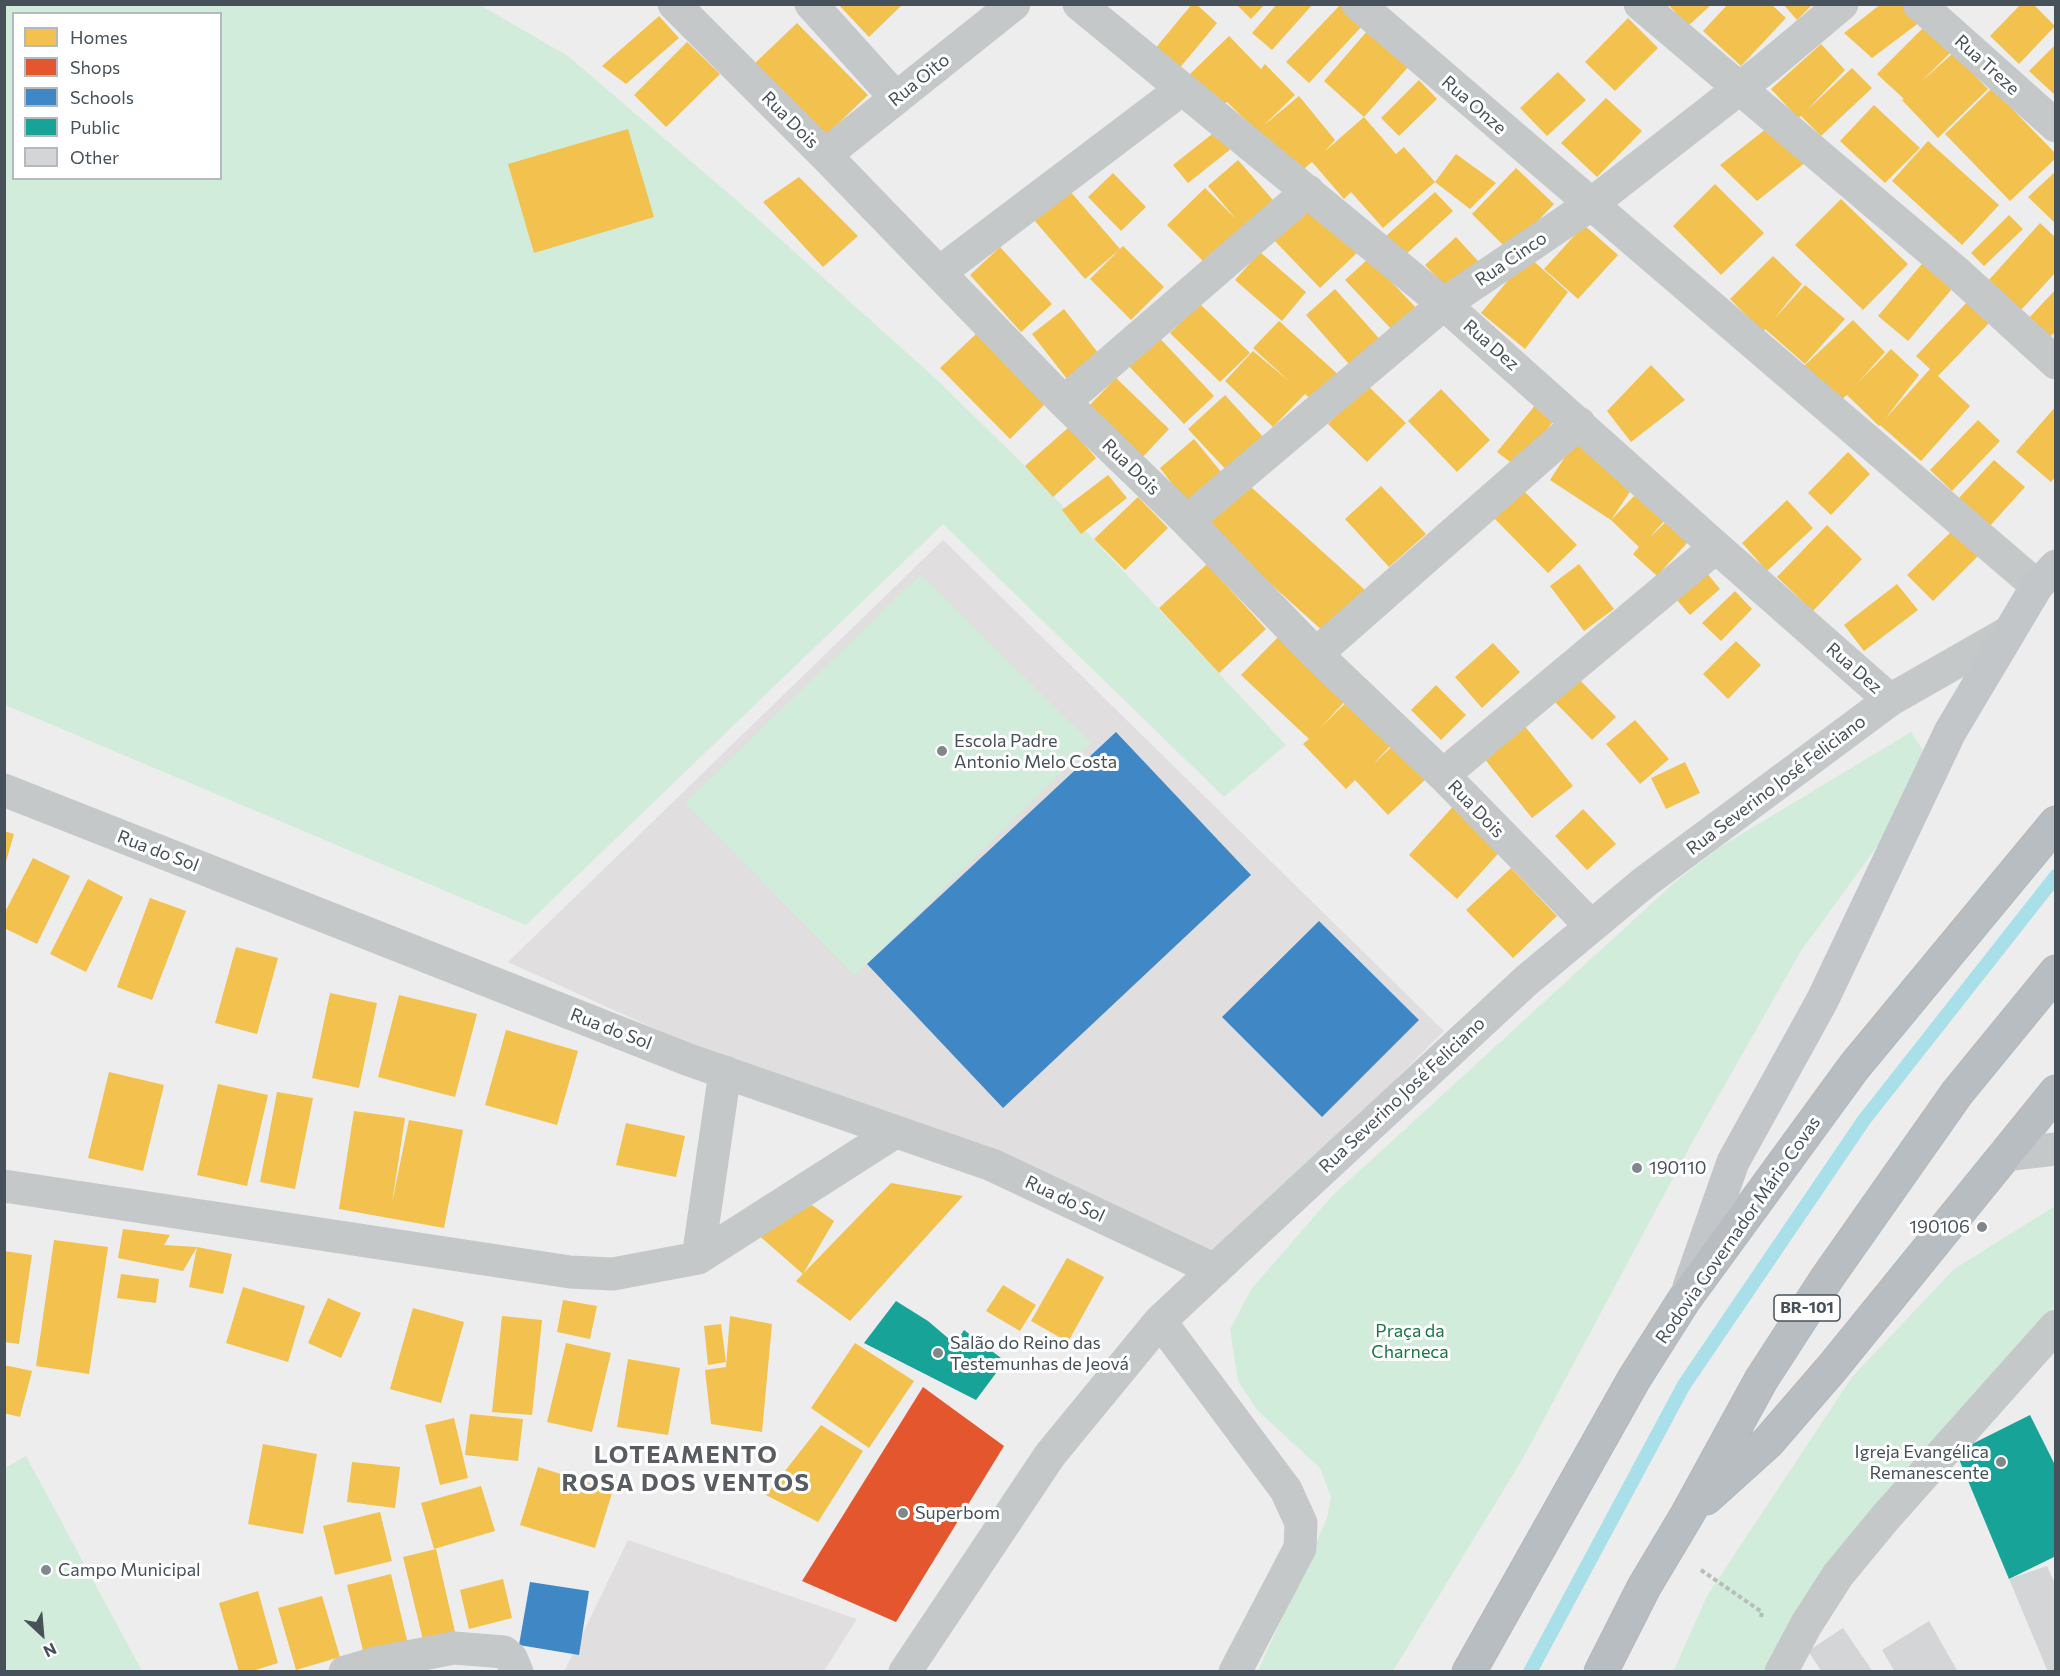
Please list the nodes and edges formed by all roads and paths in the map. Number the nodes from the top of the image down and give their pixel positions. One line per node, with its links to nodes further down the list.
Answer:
1 (674, 4): 13 (street, Rua Dois)
2 (811, 4): 11 (street)
3 (1014, 4): 11 (street, Rua Oito)
4 (1079, 4): 10 (street, Rua Dez)
5 (1358, 4): 15 (street, Rua Onze)
6 (1640, 4): 9 (street)
7 (1842, 4): 9 (street, Rua Cinco)
8 (1919, 4): 12 (street, Rua Treze)
9 (1738, 87): 15 (street, Rua Cinco); 18 (street)
10 (1182, 89): 14 (street, Rua Dez); 16 (street)
11 (896, 98): 13 (street, Rua Oito)
12 (2055, 126)
13 (825, 155): 16 (street, Rua Dois)
14 (1308, 191): 17 (street, Rua Dez); 19 (street)
15 (1590, 205): 17 (street, Rua Cinco); 23 (street, Rua Onze)
16 (940, 273): 19 (street, Rua Dois)
17 (1444, 304): 20 (street, Rua Dez); 21 (street, Rua Cinco)
18 (2055, 363)
19 (1064, 402): 21 (street, Rua Dois)
20 (1579, 423): 22 (street, Rua Dez); 25 (street)
21 (1187, 520): 25 (street, Rua Dois)
22 (1716, 547): 26 (street, Rua Dez); 27 (street)
23 (2046, 576): 24 (main road)
24 (2009, 632): 26 (street, Rua Severino José Feliciano); 40 (main road)
25 (1316, 654): 27 (street, Rua Dois)
26 (1890, 700): 30 (street, Rua Severino José Feliciano)
27 (1443, 775): 30 (street, Rua Dois)
28 (4, 790): 32 (street, Rua do Sol)
29 (2055, 823): 40 (highway, Rodovia Governador Mário Covas)
30 (1591, 926): 39 (street, Rua Severino José Feliciano)
31 (2055, 972): 43 (highway, BR-101)
32 (725, 1072): 34 (street, Rua do Sol); 38 (street)
33 (2055, 1092): 36 (highway)
34 (895, 1132): 38 (street); 39 (street, Rua do Sol)
35 (2055, 1149): 36 (street)
36 (2004, 1155): 43 (highway)
37 (4, 1186): 38 (street)
38 (698, 1258)
39 (1215, 1270): 41 (street, Rua Severino José Feliciano)
40 (1684, 1300): 50 (highway, Rodovia Governador Mário Covas)
41 (1160, 1322): 48 (street, Rua Severino José Feliciano); 49 (street)
42 (2055, 1326): 52 (street)
43 (1687, 1515): 44 (highway, BR-101)
44 (1667, 1546): 45 (path); 51 (highway, BR-101)
45 (1761, 1624)
46 (345, 1671): 47 (street)
47 (517, 1671)
48 (905, 1671)
49 (1235, 1671)
50 (1469, 1671)
51 (1601, 1671)
52 (1781, 1671)

